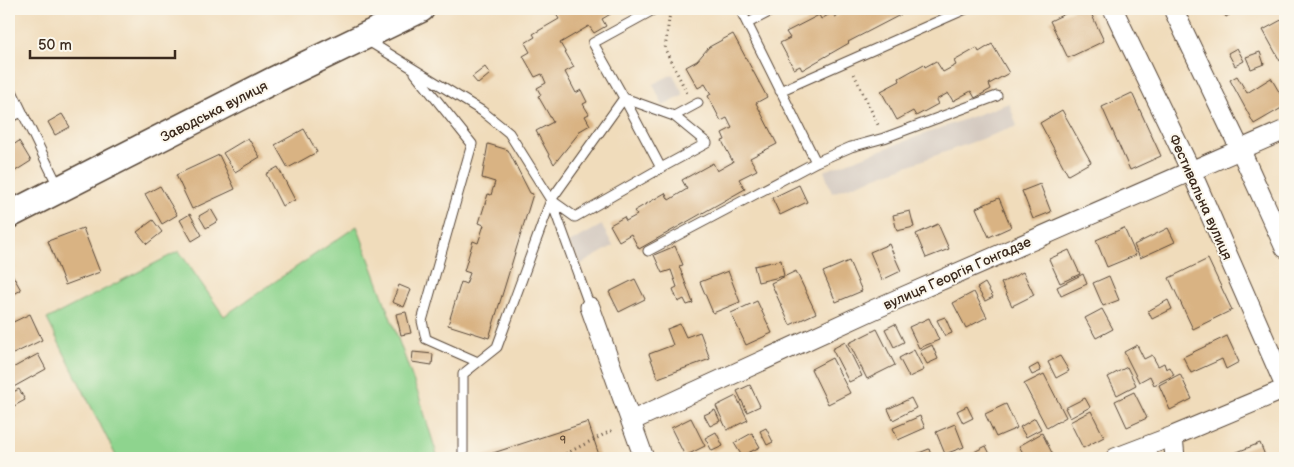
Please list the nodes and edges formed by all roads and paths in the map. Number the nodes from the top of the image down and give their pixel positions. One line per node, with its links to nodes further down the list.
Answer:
1 (421, 9): 10 (main road, Заводська вулиця)
2 (655, 9): 16 (lane)
3 (670, 9): 17 (path)
4 (740, 9): 9 (lane)
5 (775, 9): 9 (lane)
6 (966, 9): 11 (lane)
7 (1112, 9): 26 (street, Фестивальна вулиця)
8 (1173, 9): 23 (street)
9 (748, 23): 14 (lane)
10 (362, 37): 12 (lane); 27 (main road, Заводська вулиця)
11 (849, 62): 14 (lane); 22 (path)
12 (411, 67): 28 (lane); 33 (lane)
13 (9, 85): 18 (lane)
14 (780, 91): 24 (lane)
15 (997, 96): 22 (lane)
16 (624, 98): 19 (lane); 25 (lane); 28 (lane)
17 (696, 104): 19 (lane)
18 (22, 112): 20 (lane); 27 (lane)
19 (674, 116): 25 (lane)
20 (9, 118)
21 (1285, 130): 23 (street, вулиця Георгія Гонгадзе)
22 (884, 138): 24 (lane)
23 (1240, 149): 26 (street, вулиця Георгія Гонгадзе); 30 (street)
24 (816, 162): 31 (lane)
25 (661, 168): 28 (lane)
26 (1191, 171): 34 (street, Фестивальна вулиця); 35 (street, вулиця Георгія Гонгадзе)
27 (60, 189): 29 (main road, Заводська вулиця)
28 (551, 200): 32 (lane); 33 (lane)
29 (9, 214)
30 (1285, 248)
31 (648, 251)
32 (590, 307): 35 (street)
33 (478, 362): 37 (lane)
34 (1285, 388): 36 (street)
35 (632, 421): 38 (path); 39 (street)
36 (1173, 436): 40 (street); 41 (street)
37 (463, 458)
38 (557, 458)
39 (644, 458)
40 (1115, 458)
41 (1175, 458)

